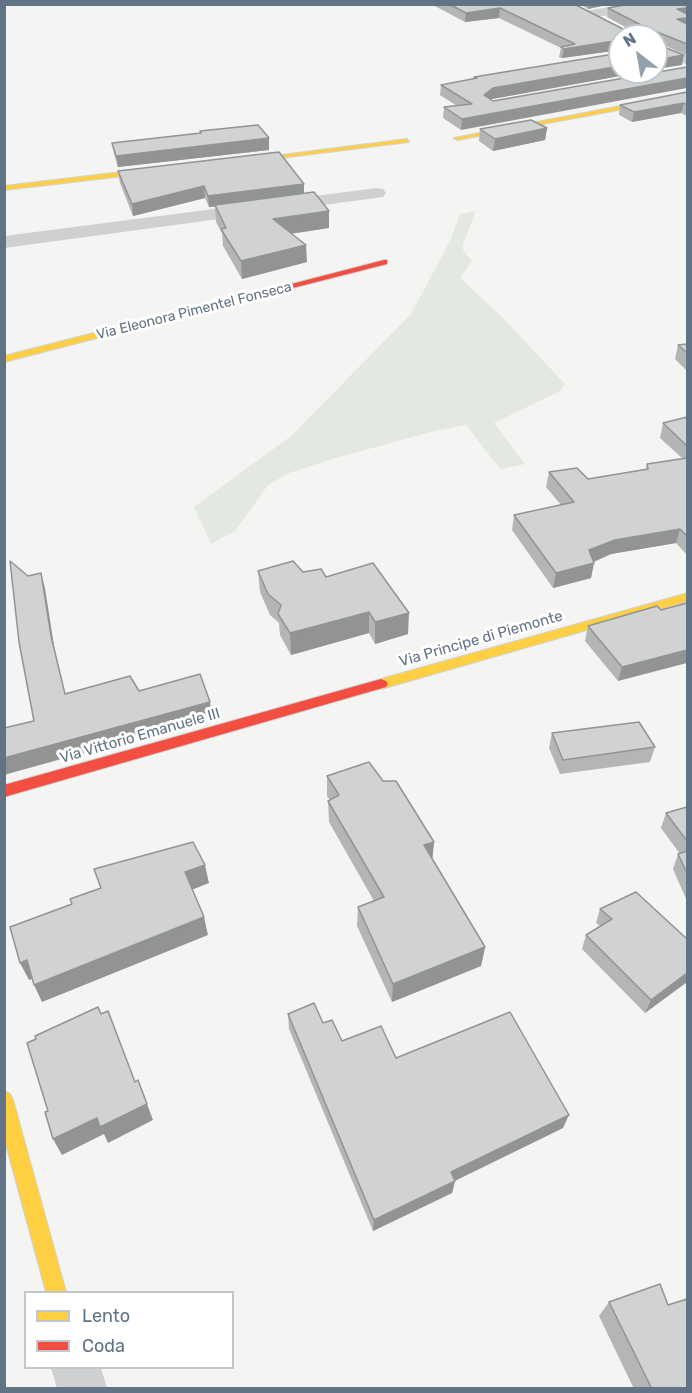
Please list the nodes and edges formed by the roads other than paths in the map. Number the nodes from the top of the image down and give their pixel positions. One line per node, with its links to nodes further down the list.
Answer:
1 (650, 4): 3 (street)
2 (571, 8): 3 (street)
3 (586, 15): 4 (street)
4 (605, 23)
5 (668, 53): 6 (street)
6 (687, 61)
7 (687, 95): 8 (street)
8 (457, 138)
9 (407, 141): 10 (street)
10 (230, 162)
11 (182, 167): 12 (street)
12 (4, 188)
13 (377, 193): 14 (street)
14 (4, 242)
15 (384, 262): 16 (street, Via Eleonora Pimentel Fonseca)
16 (4, 359)
17 (687, 597): 18 (street, Via Principe di Piemonte)
18 (284, 712): 19 (street, Via Vittorio Emanuele III)
19 (4, 791)
20 (4, 1100): 21 (street)
21 (55, 1291)
22 (76, 1369): 23 (street)
23 (82, 1389)

